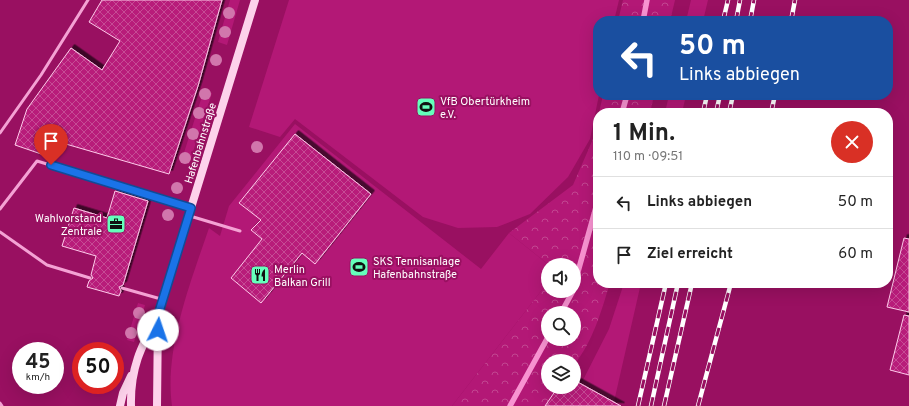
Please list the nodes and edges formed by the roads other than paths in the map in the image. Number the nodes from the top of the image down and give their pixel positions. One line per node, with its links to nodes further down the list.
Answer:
1 (88, 0): 3 (lane)
2 (255, 0): 5 (main road, Hafenbahnstraße)
3 (0, 133)
4 (0, 209): 5 (lane)
5 (190, 212): 6 (lane); 10 (main road, Hafenbahnstraße)
6 (240, 231)
7 (0, 232): 8 (lane)
8 (90, 278)
9 (122, 288): 10 (lane)
10 (163, 300): 11 (main road, Hafenbahnstraße)
11 (158, 315): 12 (main road, Hafenbahnstraße); 17 (main road, Hafenbahnstraße)
12 (134, 368): 15 (main road, Hafenbahnstraße); 16 (main road, Hafenbahnstraße)
13 (0, 403): 14 (lane)
14 (2, 406)
15 (120, 406)
16 (131, 406)
17 (157, 406)

